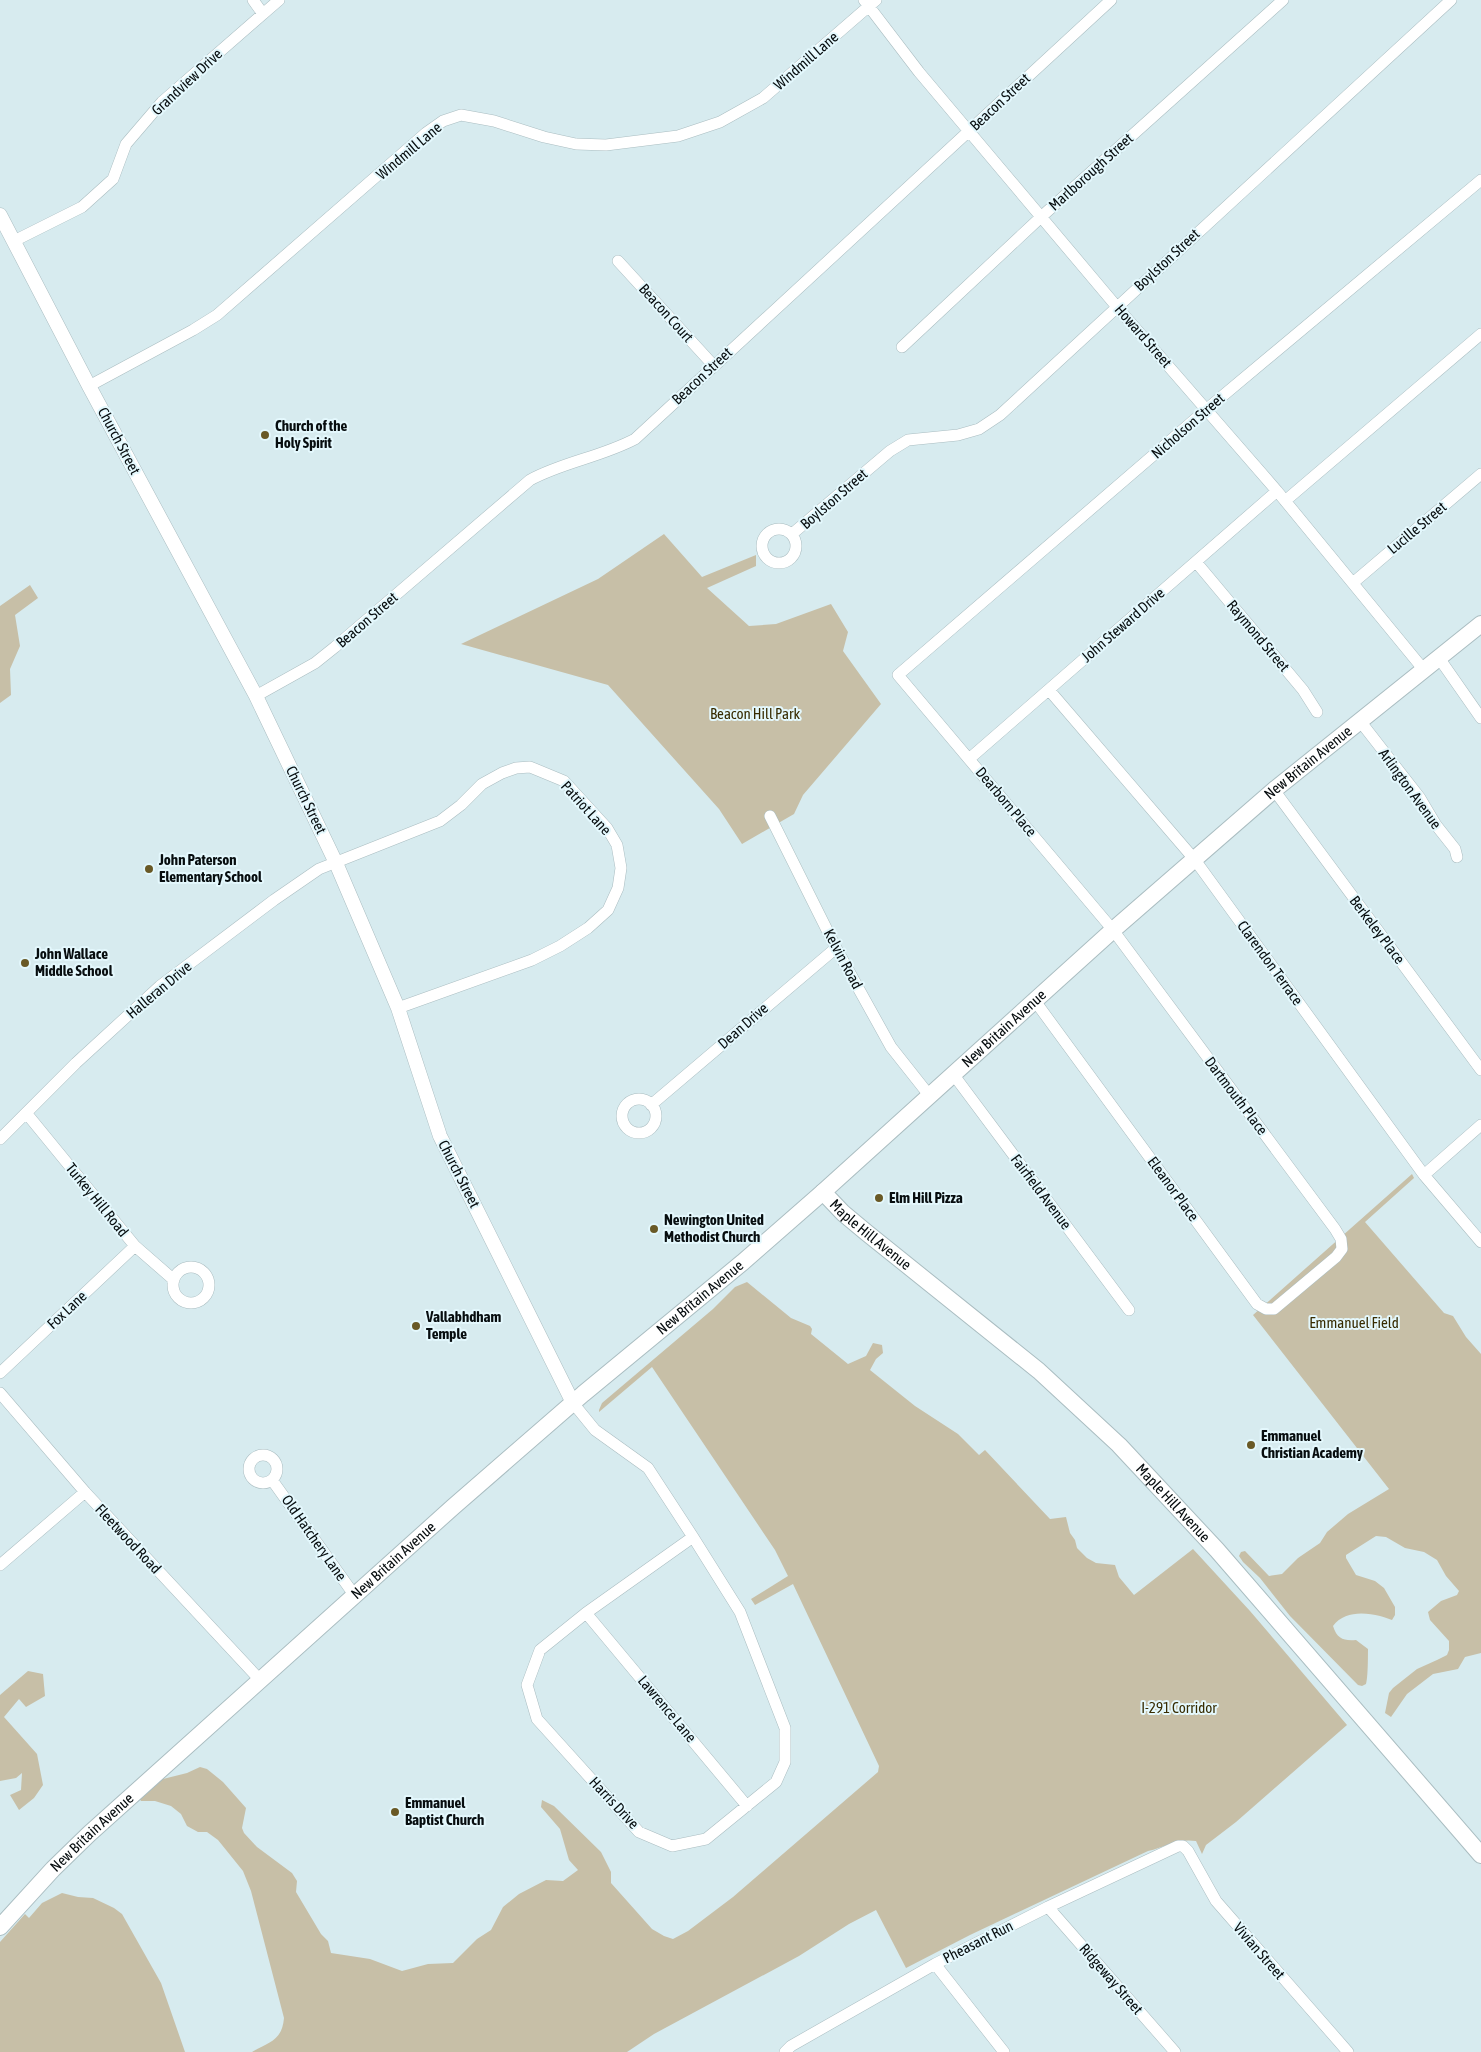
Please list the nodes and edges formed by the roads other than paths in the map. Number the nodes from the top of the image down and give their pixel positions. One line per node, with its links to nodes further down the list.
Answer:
1 (253, 0): 7 (street)
2 (279, 0): 7 (street, Grandview Drive)
3 (1111, 0): 8 (street, Beacon Street)
4 (1283, 0): 11 (street, Marlborough Street)
5 (1451, 0): 14 (street, Boylston Street)
6 (870, 2): 8 (street, Howard Street); 18 (street, Windmill Lane)
7 (263, 14): 12 (street, Grandview Drive)
8 (968, 130): 11 (street, Howard Street); 17 (street, Beacon Street)
9 (1481, 180): 19 (street, Nicholson Street)
10 (0, 215): 12 (street, Church Street)
11 (1041, 217): 14 (street, Howard Street); 16 (street, Marlborough Street)
12 (14, 241): 18 (street, Church Street)
13 (618, 261): 17 (street, Beacon Court)
14 (1117, 307): 19 (street, Howard Street); 23 (street, Boylston Street)
15 (1481, 334): 22 (street)
16 (902, 347)
17 (714, 366): 31 (street, Beacon Street)
18 (89, 386): 31 (street, Church Street)
19 (1207, 409): 21 (street, Howard Street); 29 (street, Nicholson Street)
20 (1481, 474): 25 (street, Lucille Street)
21 (1277, 491): 22 (street, Howard Street); 24 (street, John Steward Drive)
22 (1285, 502): 25 (street, Howard Street)
23 (792, 534)
24 (1196, 562): 30 (street, John Steward Drive); 32 (street, Raymond Street)
25 (1354, 582): 28 (street, Howard Street)
26 (1481, 624): 27 (main road, New Britain Avenue)
27 (1439, 658): 28 (main road, New Britain Avenue); 33 (street)
28 (1424, 670): 34 (main road, New Britain Avenue)
29 (898, 675): 35 (street, Dearborn Place)
30 (1049, 690): 35 (street, John Steward Drive); 39 (street, Clarendon Terrace)
31 (256, 696): 40 (street, Church Street)
32 (1317, 712)
33 (1481, 718)
34 (1360, 721): 36 (main road, New Britain Avenue); 38 (street, Arlington Avenue)
35 (969, 759): 41 (street, Dearborn Place)
36 (1274, 790): 39 (main road, New Britain Avenue); 45 (street, Berkeley Place)
37 (770, 816): 42 (street, Kelvin Road)
38 (1457, 857)
39 (1195, 860): 41 (main road, New Britain Avenue); 52 (street, Clarendon Terrace)
40 (336, 863): 44 (street, Church Street); 44 (street, Patriot Lane); 49 (street, Halleran Drive)
41 (1113, 930): 43 (main road, New Britain Avenue); 56 (street, Dartmouth Place)
42 (836, 948): 47 (street, Kelvin Road); 48 (street, Dean Drive)
43 (1035, 1001): 46 (main road, New Britain Avenue); 56 (street, Eleanor Place)
44 (398, 1008): 61 (street, Church Street)
45 (1481, 1070)
46 (953, 1074): 47 (main road, New Britain Avenue); 58 (street, Fairfield Avenue)
47 (929, 1094): 53 (main road, New Britain Avenue)
48 (652, 1105)
49 (27, 1114): 51 (street, Halleran Drive); 55 (street, Turkey Hill Road)
50 (1481, 1125): 52 (street)
51 (0, 1138)
52 (1424, 1175): 54 (street, Clarendon Terrace)
53 (823, 1192): 61 (main road, New Britain Avenue); 71 (main road, Maple Hill Avenue)
54 (1481, 1242)
55 (135, 1246): 57 (street, Turkey Hill Road); 59 (street, Fox Lane)
56 (1330, 1263)
57 (174, 1280)
58 (1129, 1310)
59 (0, 1373)
60 (0, 1393): 63 (street, Fleetwood Road)
61 (573, 1402): 64 (street, Harris Drive); 66 (main road, New Britain Avenue)
62 (272, 1480): 66 (street, Old Hatchery Lane)
63 (85, 1492): 65 (street); 68 (street, Fleetwood Road)
64 (693, 1537): 67 (street, Harris Drive); 69 (street, Harris Drive)
65 (0, 1565)
66 (355, 1596): 68 (main road, New Britain Avenue)
67 (586, 1613): 69 (street, Lawrence Lane); 69 (street, Harris Drive)
68 (261, 1681): 73 (main road, New Britain Avenue)
69 (747, 1806)
70 (1178, 1846): 72 (street, Pheasant Run); 78 (street, Vivian Street)
71 (1481, 1855)
72 (1048, 1906): 74 (street, Pheasant Run); 77 (street, Ridgeway Street)
73 (0, 1927)
74 (935, 1964): 75 (street); 76 (street, Pheasant Run)
75 (999, 2050)
76 (785, 2052)
77 (1175, 2052)
78 (1348, 2052)

